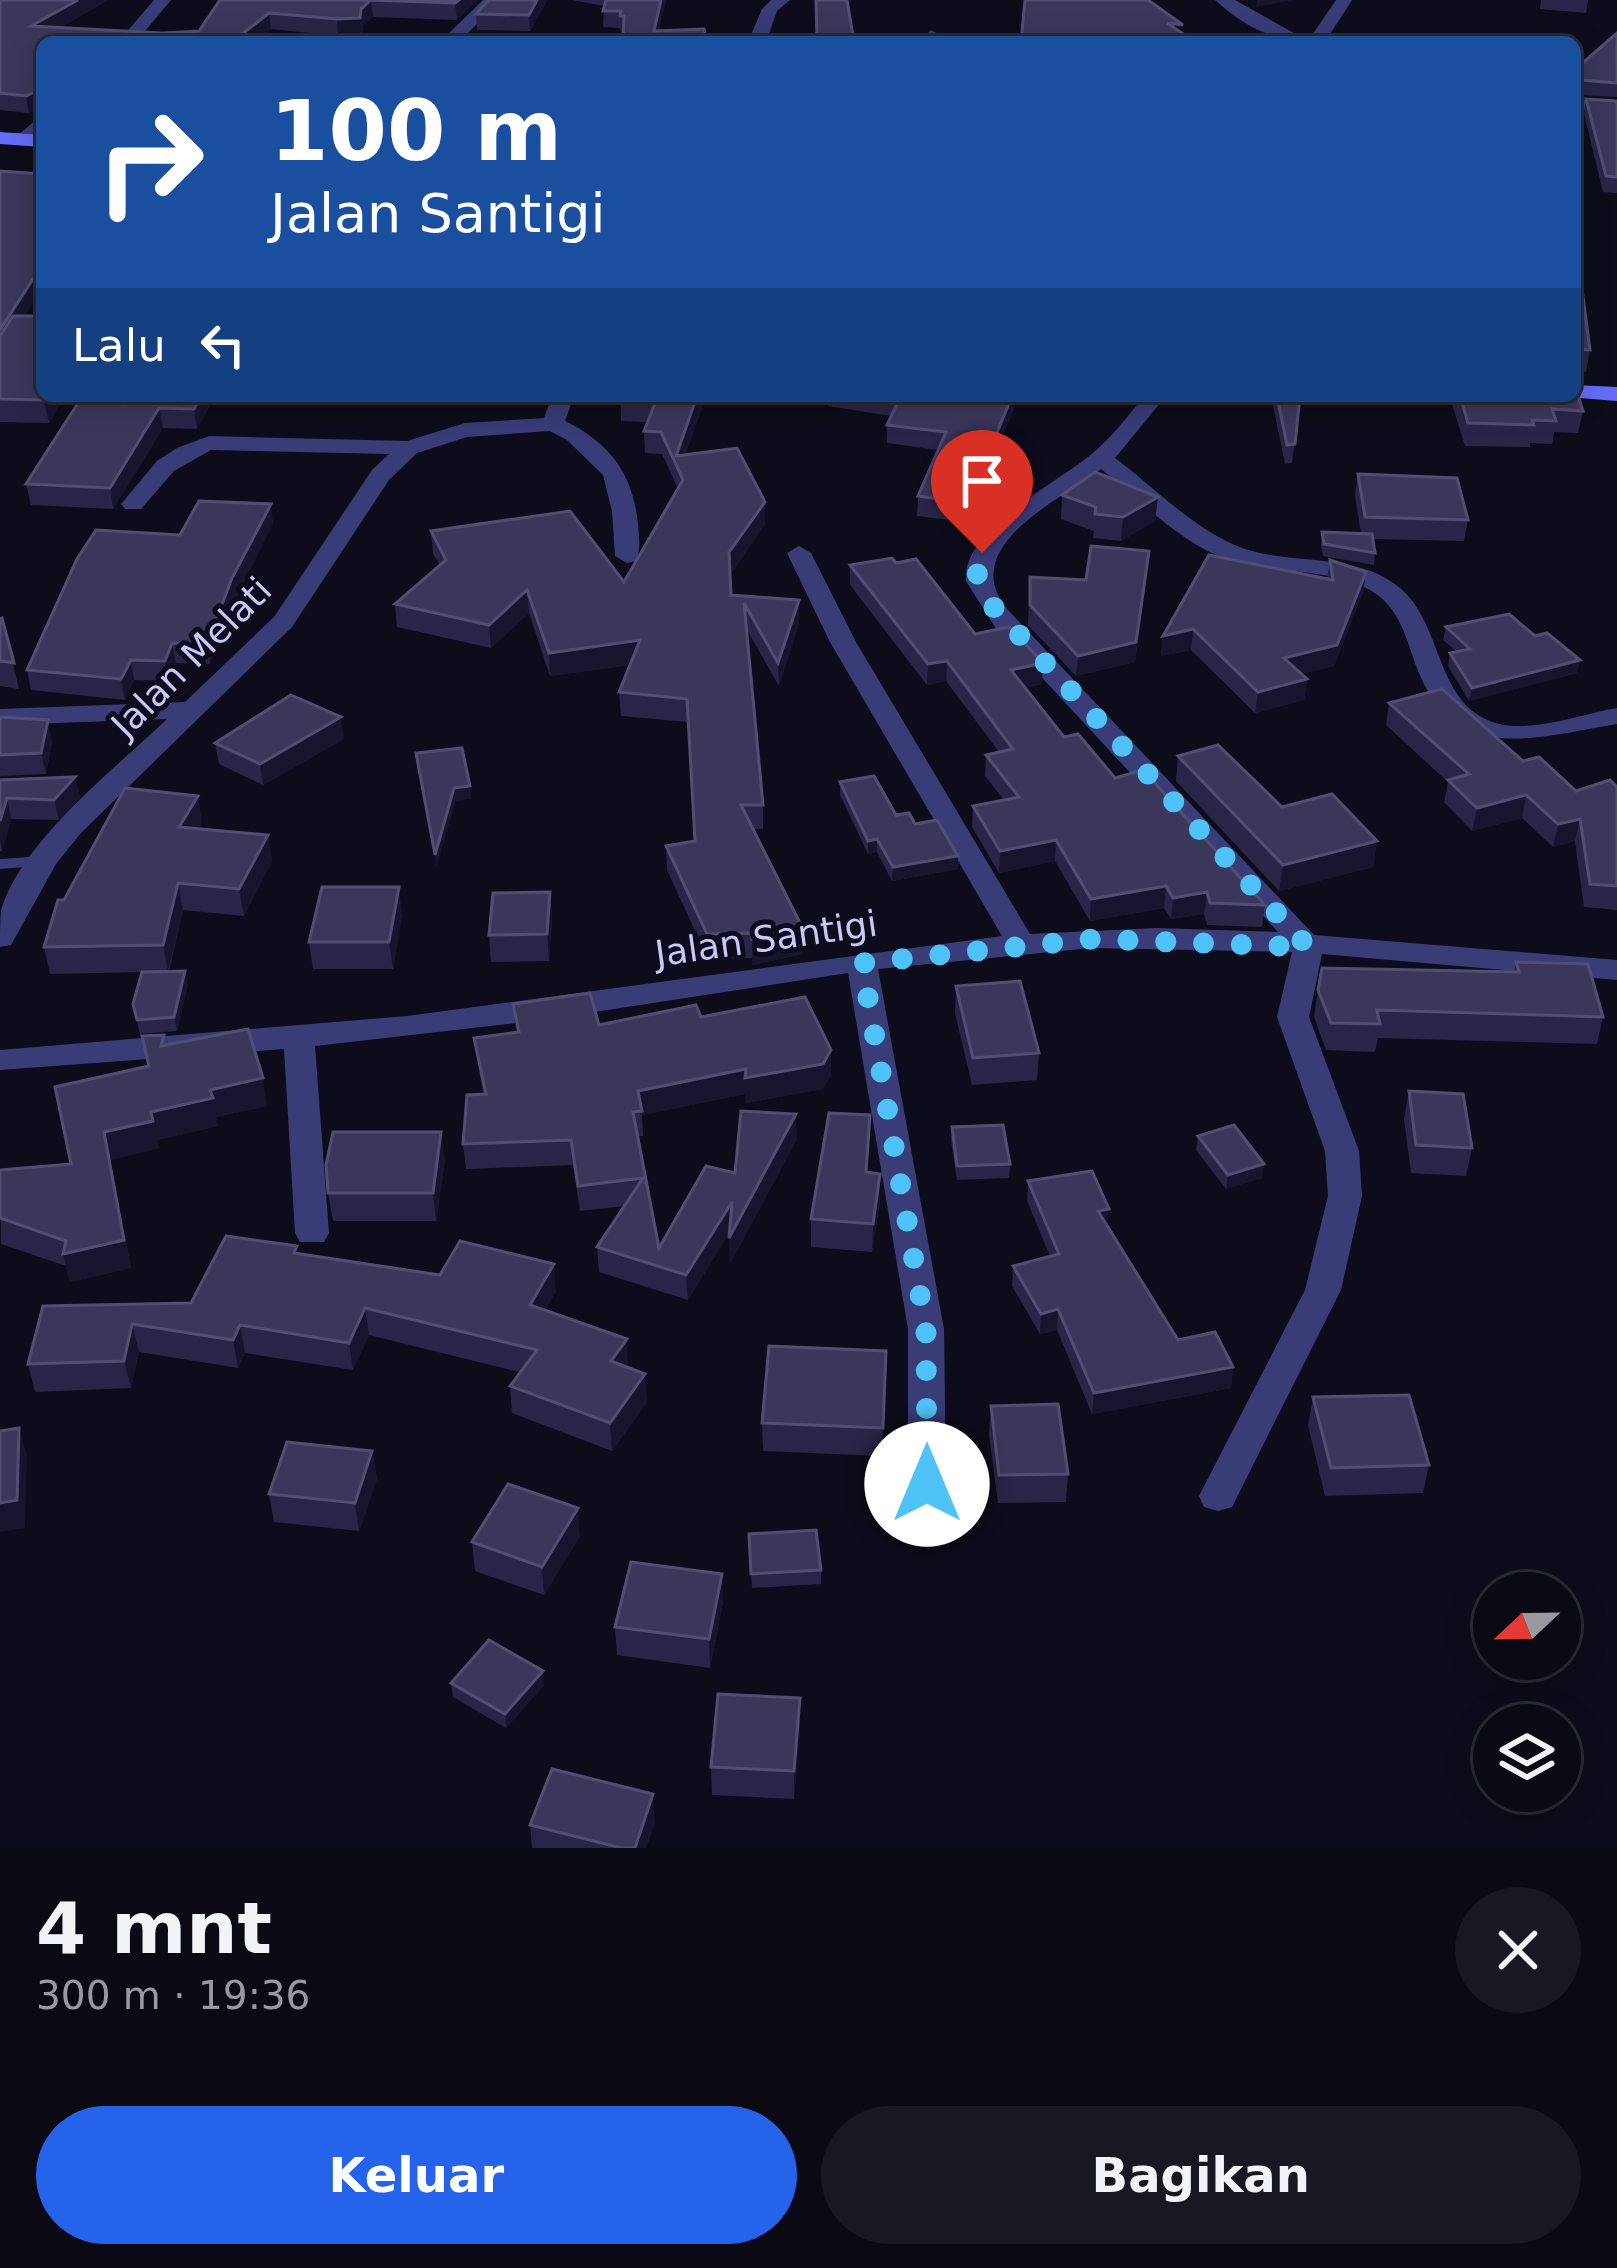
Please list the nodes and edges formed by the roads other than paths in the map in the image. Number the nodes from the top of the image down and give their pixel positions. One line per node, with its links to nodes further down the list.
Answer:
1 (163, 0): 6 (street)
2 (493, 0): 7 (street)
3 (782, 0): 8 (street)
4 (1222, 0): 9 (street)
5 (1344, 0): 10 (street)
6 (132, 36)
7 (455, 36)
8 (759, 36)
9 (1284, 36)
10 (1320, 36)
11 (1581, 104): 12 (street)
12 (1617, 106)
13 (0, 138): 14 (main road)
14 (33, 140)
15 (1581, 392): 16 (main road)
16 (1617, 394)
17 (561, 402): 19 (street)
18 (1150, 402): 21 (street)
19 (553, 424): 20 (street, Jalan Melati); 24 (street)
20 (410, 448): 22 (street); 25 (street, Jalan Melati)
21 (1101, 458): 26 (street); 34 (street)
22 (133, 504)
23 (800, 553): 33 (street)
24 (626, 556)
25 (191, 710): 27 (street); 28 (street, Jalan Melati)
26 (1617, 716)
27 (0, 717)
28 (115, 784): 29 (street); 30 (street, Jalan Melati)
29 (69, 786)
30 (43, 861): 31 (lane); 32 (street, Jalan Melati)
31 (0, 864)
32 (0, 938)
33 (1022, 945): 34 (street, Jalan Santigi); 35 (street, Jalan Santigi)
34 (1308, 947): 36 (street, Jalan Santigi); 41 (street)
35 (862, 963): 37 (street, Jalan Santigi); 40 (street)
36 (1617, 970)
37 (299, 1039): 38 (street, Jalan Santigi); 39 (street)
38 (0, 1060)
39 (313, 1233)
40 (927, 1484)
41 (1218, 1496)

